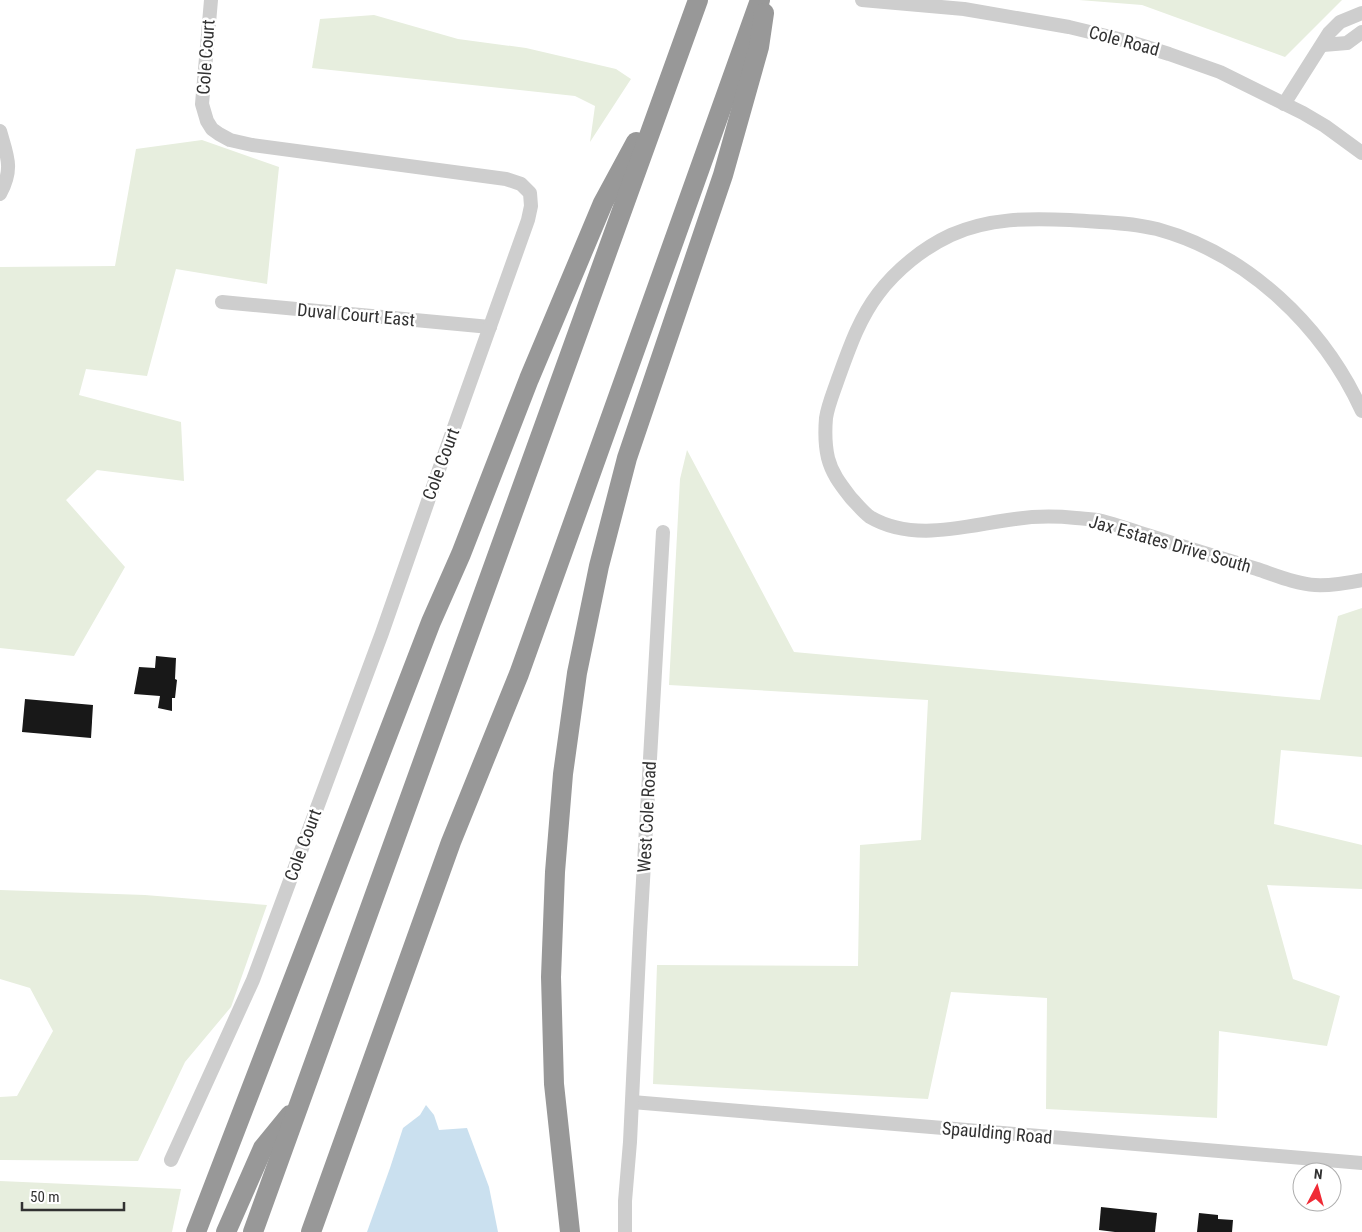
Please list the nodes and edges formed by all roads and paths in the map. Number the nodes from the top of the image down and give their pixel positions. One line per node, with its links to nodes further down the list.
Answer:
1 (210, 0): 15 (street, Cole Court)
2 (698, 0): 9 (highway)
3 (760, 0): 26 (highway)
4 (766, 0): 27 (highway)
5 (862, 0): 10 (street, Cole Road)
6 (1362, 13): 8 (street)
7 (1362, 32): 8 (street)
8 (1323, 45): 10 (street)
9 (669, 80): 20 (highway); 23 (highway)
10 (1284, 104): 12 (street, Cole Road)
11 (0, 131): 13 (street)
12 (1362, 153)
13 (0, 194)
14 (222, 302): 15 (street, Duval Court East)
15 (490, 327): 21 (street, Cole Court)
16 (1362, 411): 18 (street, Jax Estates Drive South)
17 (663, 532): 19 (street, West Cole Road)
18 (1362, 580)
19 (632, 1102): 22 (street, Spaulding Road); 28 (street, West Cole Road)
20 (299, 1104): 24 (highway); 25 (highway)
21 (171, 1160)
22 (1362, 1163)
23 (196, 1232)
24 (226, 1232)
25 (253, 1232)
26 (311, 1232)
27 (570, 1232)
28 (625, 1232)

